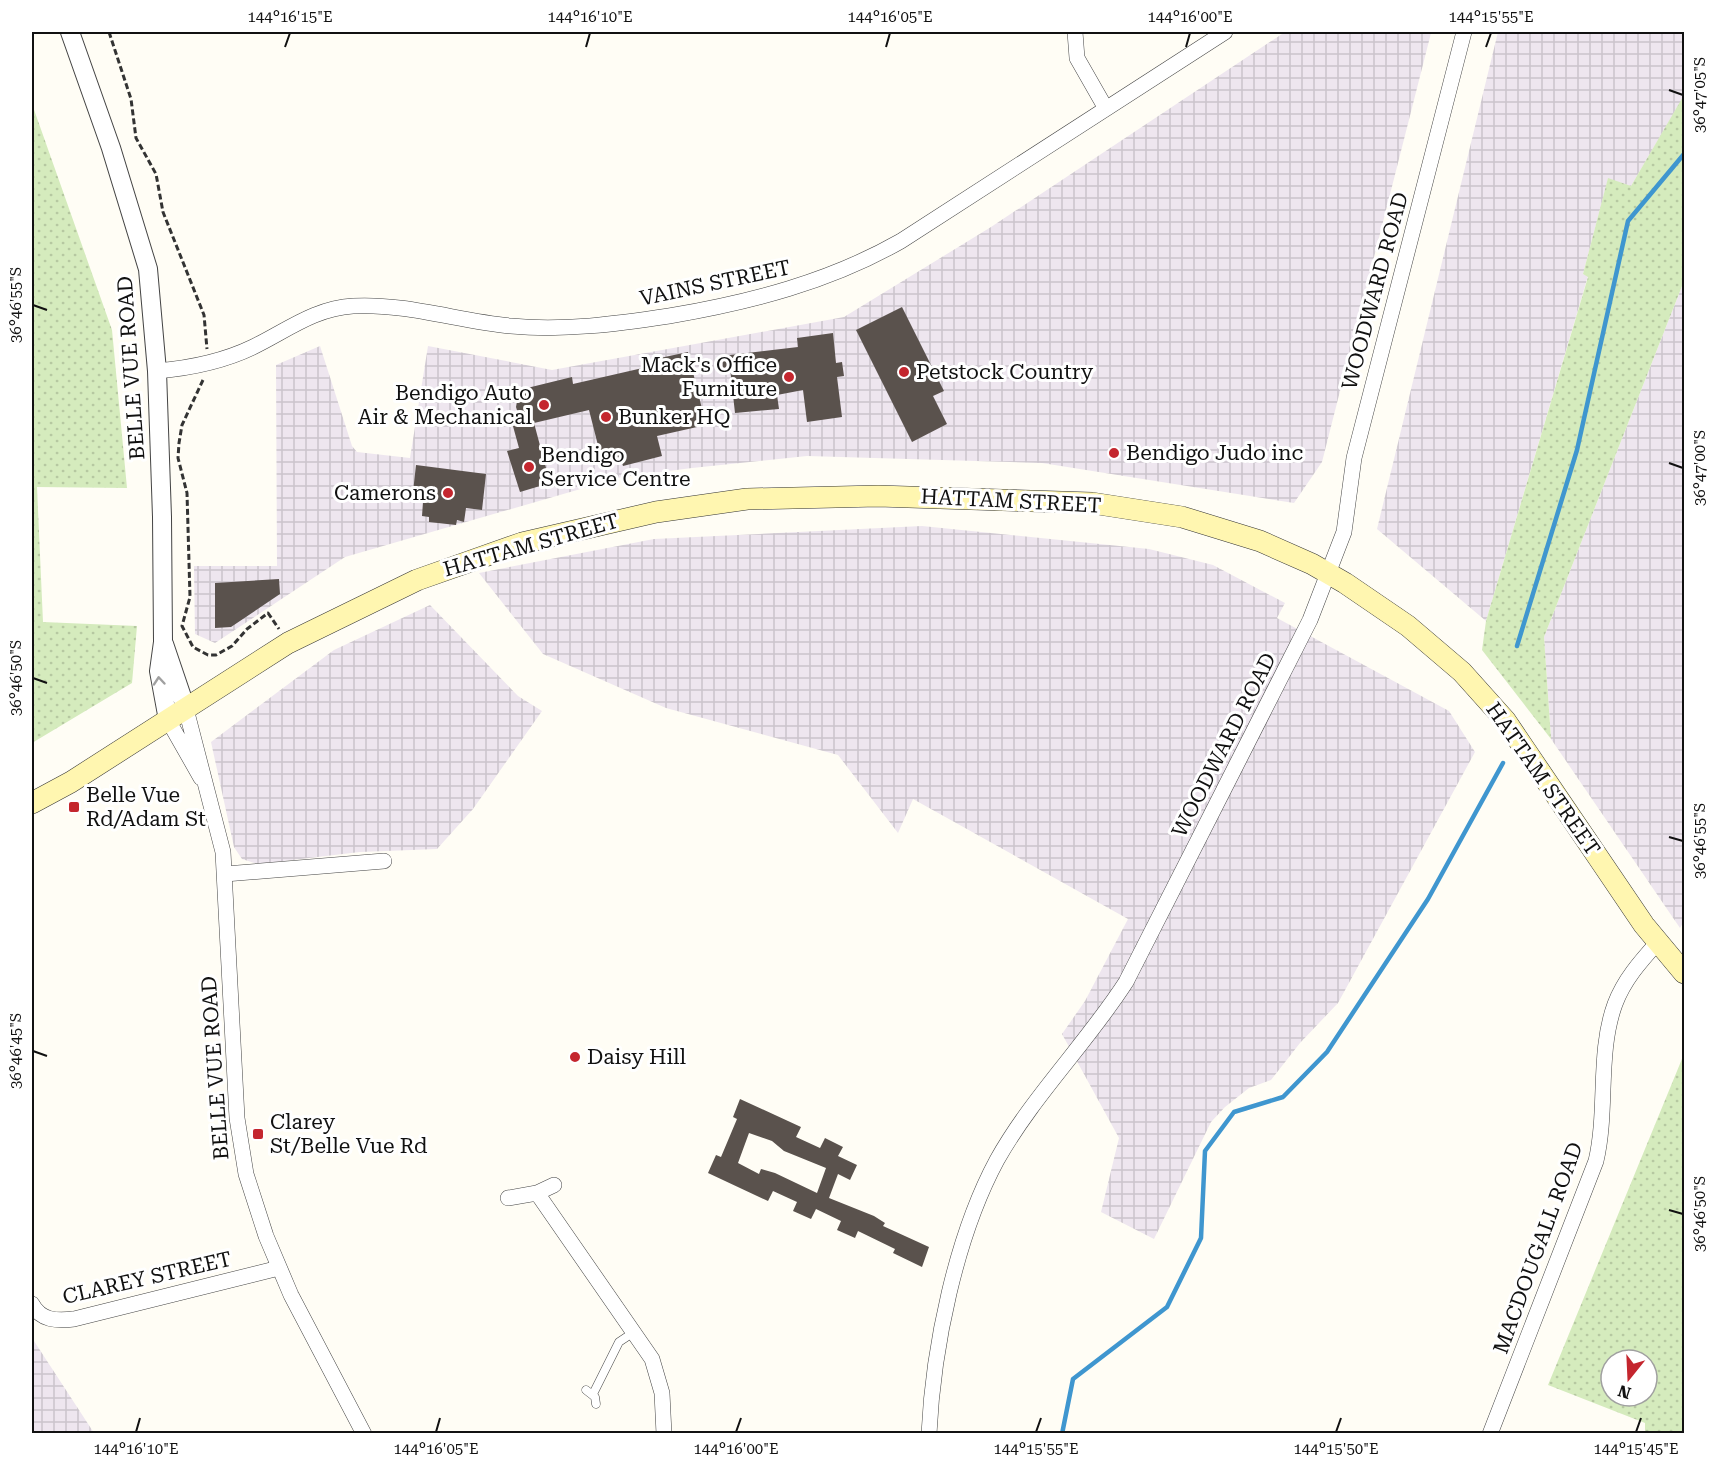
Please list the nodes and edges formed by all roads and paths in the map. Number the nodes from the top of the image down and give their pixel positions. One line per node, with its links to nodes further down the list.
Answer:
1 (70, 32): 8 (street, BELLE VUE ROAD)
2 (109, 32): 7 (path)
3 (1074, 32): 6 (street)
4 (1225, 32): 6 (street, VAINS STREET)
5 (1464, 32): 9 (street, WOODWARD ROAD)
6 (1105, 107): 7 (street, VAINS STREET)
7 (206, 364): 8 (street, VAINS STREET); 11 (path)
8 (157, 371): 10 (street, BELLE VUE ROAD)
9 (1330, 574): 11 (main road, HATTAM STREET); 18 (main road, HATTAM STREET); 29 (street, WOODWARD ROAD)
10 (163, 642): 12 (street, BELLE VUE ROAD); 13 (street, BELLE VUE ROAD, one-way to 10)
11 (288, 643): 12 (main road, HATTAM STREET)
12 (186, 709): 13 (main road, HATTAM STREET); 14 (street, BELLE VUE ROAD)
13 (168, 720): 14 (street, BELLE VUE ROAD); 15 (main road, HATTAM STREET)
14 (204, 783): 17 (street, BELLE VUE ROAD)
15 (32, 803)
16 (384, 861): 17 (street)
17 (225, 874): 23 (street, BELLE VUE ROAD)
18 (1657, 943): 19 (main road, HATTAM STREET); 30 (street, MACDOUGALL ROAD)
19 (1684, 973)
20 (554, 1185): 21 (street)
21 (537, 1193): 22 (street); 25 (street)
22 (508, 1198)
23 (279, 1268): 24 (street, CLAREY STREET); 27 (street, BELLE VUE ROAD)
24 (32, 1304)
25 (634, 1332): 26 (lane); 28 (street)
26 (596, 1404)
27 (364, 1434)
28 (664, 1434)
29 (929, 1434)
30 (1490, 1434)

